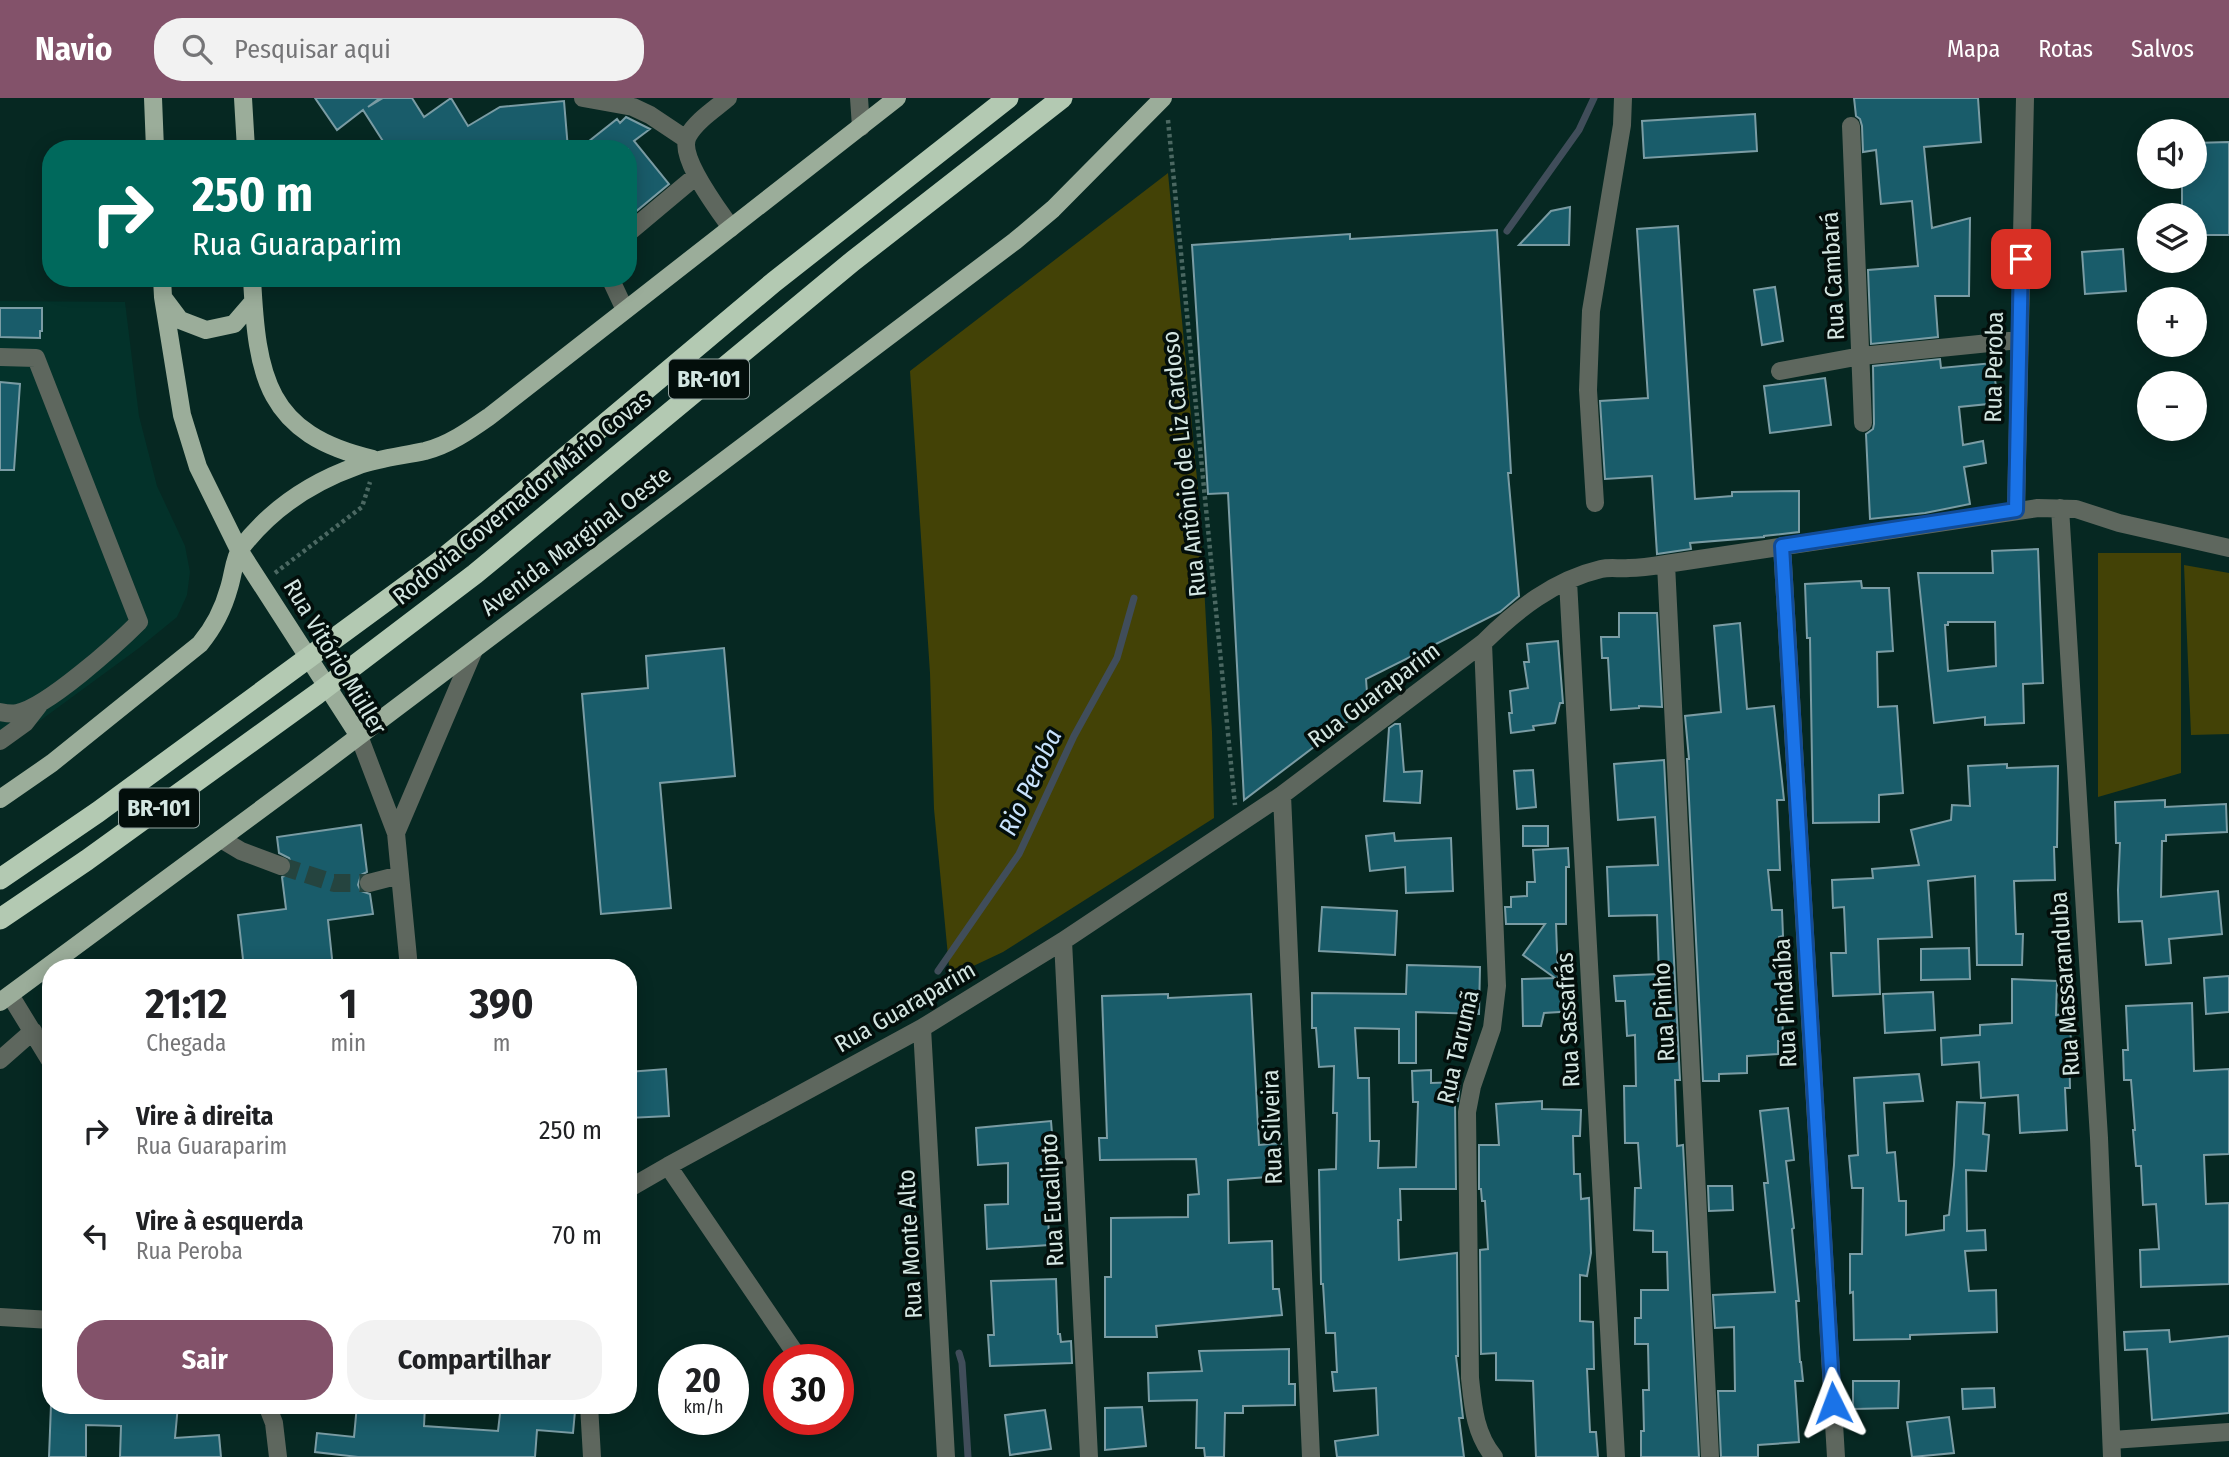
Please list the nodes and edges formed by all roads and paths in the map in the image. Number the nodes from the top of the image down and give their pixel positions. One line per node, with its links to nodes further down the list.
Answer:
1 (153, 98): 15 (main road)
2 (243, 98): 16 (main road)
3 (583, 98): 14 (street)
4 (728, 98): 14 (street)
5 (859, 98): 13 (street)
6 (897, 98): 13 (main road)
7 (1007, 98): 54 (highway, Rodovia Governador Mário Covas / BR-101)
8 (1062, 98): 56 (highway, Rodovia Governador Mário Covas / BR-101)
9 (1623, 98): 32 (street)
10 (2025, 98): 26 (street, Rua Peroba)
11 (1165, 105): 42 (main road, Avenida Marginal Oeste); 49 (path, Rua Antônio de Liz Cardoso)
12 (1851, 126): 27 (street, Rua Cambará)
13 (861, 127): 19 (main road)
14 (686, 139): 17 (street)
15 (155, 140)
16 (245, 140)
17 (696, 176): 18 (street); 19 (street)
18 (637, 225)
19 (731, 228): 25 (main road)
20 (162, 287): 23 (main road, Rua Vitório Müller)
21 (252, 287): 24 (main road)
22 (614, 287): 25 (street)
23 (163, 298): 24 (main road); 37 (main road, Rua Vitório Müller)
24 (253, 302): 31 (main road)
25 (625, 310): 31 (main road)
26 (2019, 340): 27 (street); 34 (street, Rua Peroba)
27 (1861, 356): 29 (street); 30 (street, Rua Cambará)
28 (0, 357): 43 (street)
29 (1780, 371)
30 (1863, 423)
31 (376, 460): 37 (main road); 40 (path)
32 (1595, 503)
33 (2060, 508): 34 (street, Rua Guaraparim); 36 (street, Rua Guaraparim); 74 (street, Rua Massaranduba)
34 (2016, 510): 35 (street, Rua Guaraparim)
35 (1782, 546): 38 (street, Rua Guaraparim); 83 (street, Rua Pindaíba)
36 (2229, 548)
37 (239, 550): 40 (main road, Rua Vitório Müller); 47 (main road)
38 (1667, 564): 39 (street, Rua Guaraparim); 82 (street, Rua Pinho)
39 (1568, 580): 41 (street, Rua Guaraparim); 81 (street, Rua Sassafrás)
40 (261, 584): 45 (main road, Rua Vitório Müller)
41 (1483, 643): 48 (street, Rua Guaraparim); 80 (street, Rua Tarumã)
42 (474, 650): 45 (main road, Avenida Marginal Oeste); 50 (street, Rua Vitório Müller)
43 (41, 702): 44 (street); 46 (street)
44 (0, 712)
45 (359, 736): 50 (street, Rua Vitório Müller); 51 (main road, Avenida Marginal Oeste)
46 (0, 741)
47 (2, 792)
48 (1282, 795): 49 (street, Rua Guaraparim); 79 (street, Rua Silveira)
49 (1237, 827): 57 (street, Rua Guaraparim)
50 (396, 834): 53 (street, Rua Vitório Müller)
51 (221, 839): 52 (street); 58 (main road, Avenida Marginal Oeste)
52 (281, 866)
53 (400, 875): 55 (street); 59 (street, Rua Vitório Müller)
54 (0, 879)
55 (369, 883)
56 (0, 919)
57 (1063, 940): 62 (street, Rua Guaraparim); 78 (street, Rua Eucalipto)
58 (58, 959)
59 (408, 959)
60 (42, 971): 61 (main road, Avenida Marginal Oeste)
61 (5, 998): 63 (street)
62 (922, 1028): 66 (street, Rua Guaraparim); 77 (street, Rua Monte Alto)
63 (33, 1031): 64 (street); 65 (street)
64 (42, 1046)
65 (0, 1060)
66 (668, 1166): 67 (street, Rua Guaraparim); 70 (street)
67 (637, 1184)
68 (0, 1317): 69 (street)
69 (42, 1319)
70 (789, 1344)
71 (271, 1414): 75 (street)
72 (590, 1414): 76 (street)
73 (2229, 1432): 74 (street)
74 (2112, 1449)
75 (278, 1457)
76 (592, 1457)
77 (946, 1457)
78 (1089, 1457)
79 (1311, 1457)
80 (1494, 1457)
81 (1616, 1457)
82 (1710, 1457)
83 (1836, 1457)

